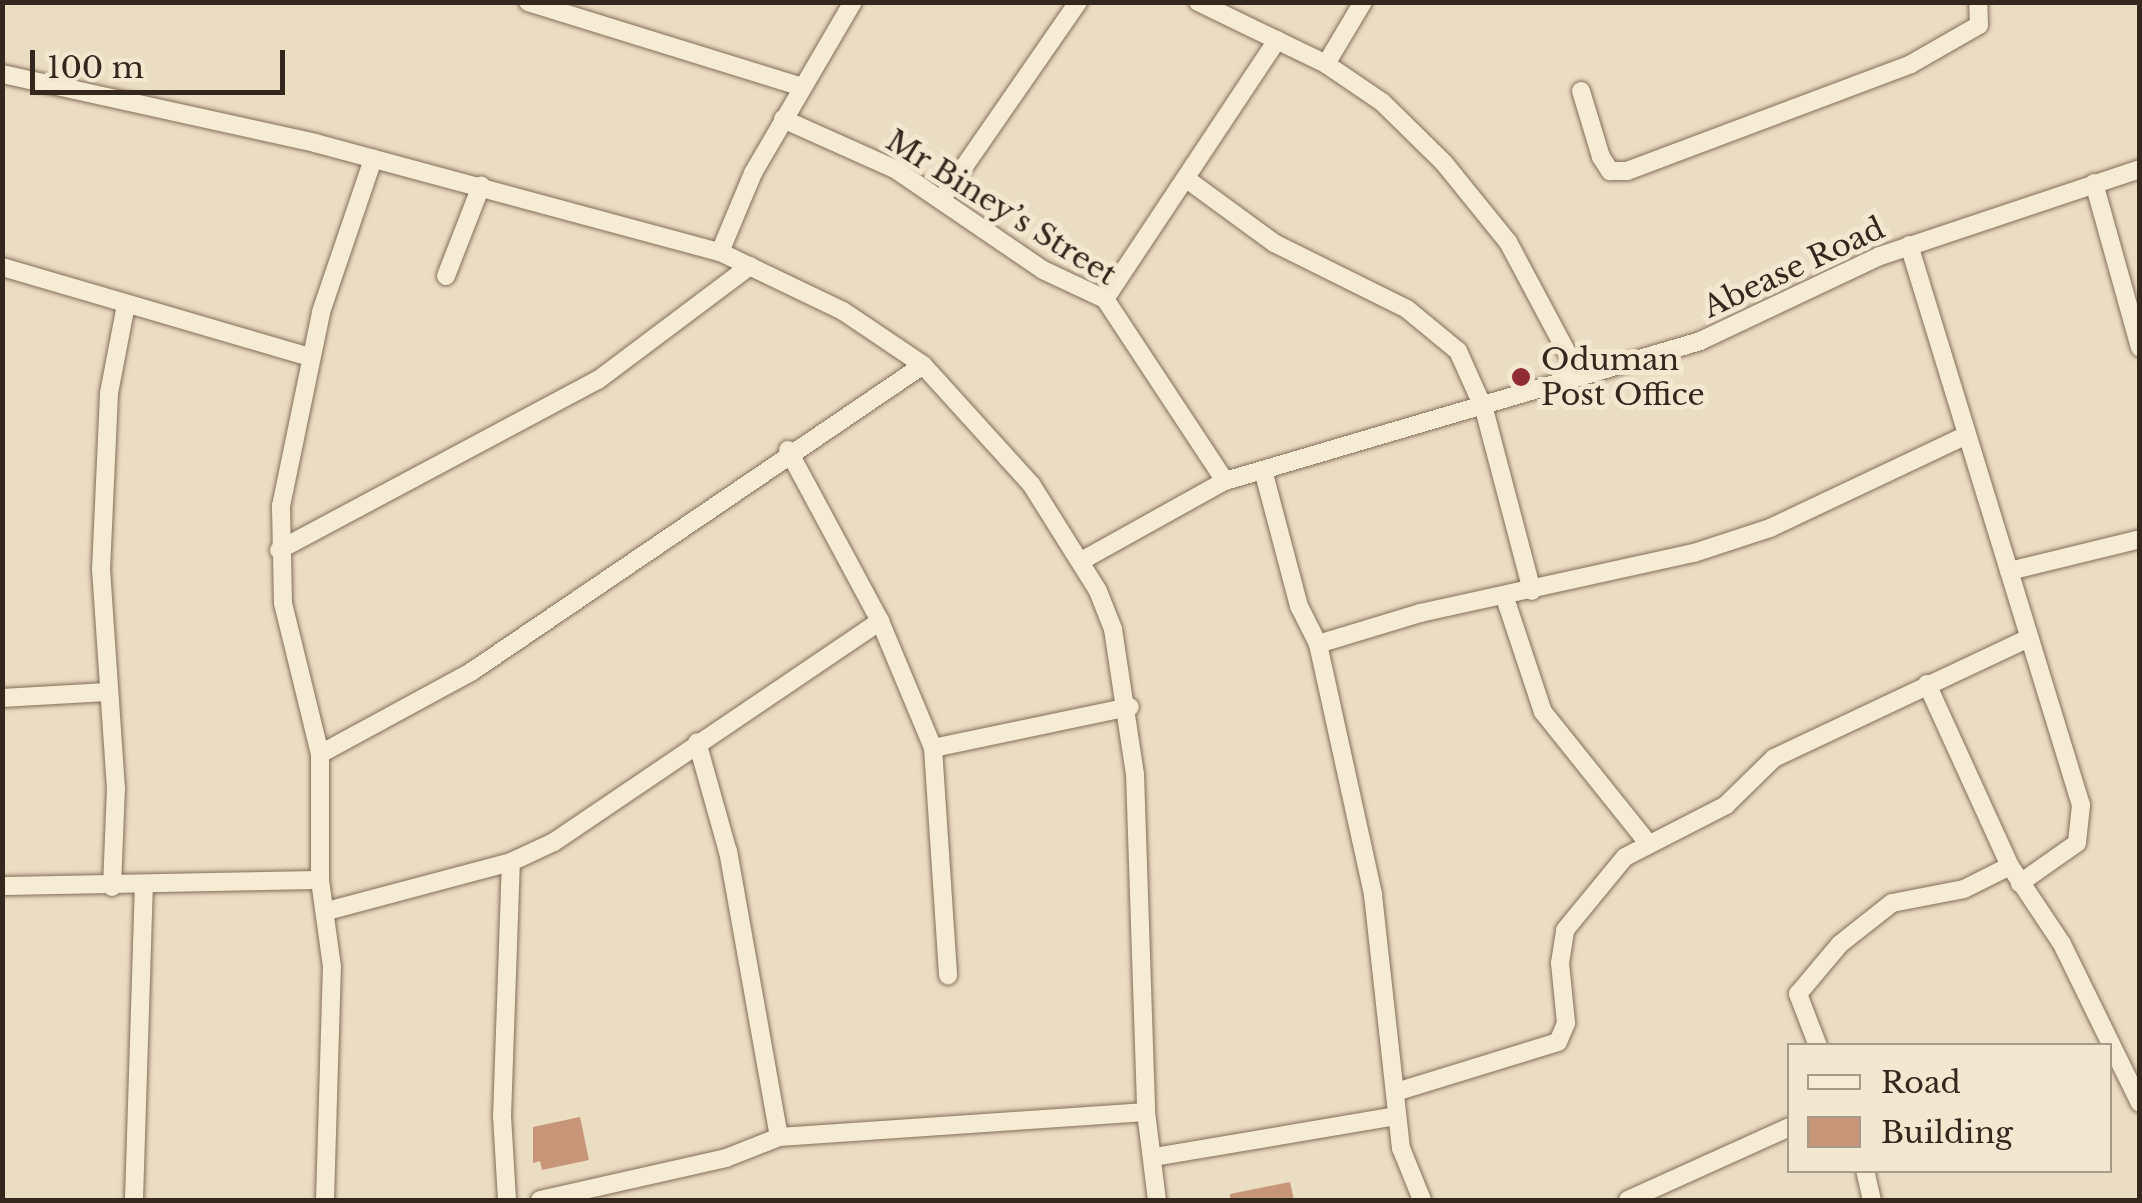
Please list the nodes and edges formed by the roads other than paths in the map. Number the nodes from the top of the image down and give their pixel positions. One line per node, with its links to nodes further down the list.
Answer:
1 (528, 2): 10 (street)
2 (854, 2): 10 (street)
3 (1078, 2): 18 (street)
4 (1198, 2): 7 (street)
5 (1363, 2): 8 (street)
6 (1978, 2): 11 (street)
7 (1277, 40): 8 (street); 15 (street)
8 (1326, 64): 29 (street)
9 (2, 74): 13 (street)
10 (802, 87): 12 (street)
11 (1581, 91)
12 (783, 119): 18 (street, Mr Biney’s Street); 20 (street)
13 (373, 159): 17 (street); 27 (street)
14 (2140, 169): 16 (street, Abease Road)
15 (1188, 180): 24 (street); 30 (street)
16 (2094, 183): 19 (street, Abease Road); 26 (street)
17 (481, 186): 20 (street); 23 (street)
18 (941, 200): 24 (street, Mr Biney’s Street)
19 (1909, 245): 29 (street, Abease Road); 31 (street)
20 (720, 252): 21 (street)
21 (750, 266): 28 (street); 36 (street)
22 (2, 268): 25 (street)
23 (446, 276)
24 (1105, 299): 34 (street, Mr Biney’s Street)
25 (126, 306): 27 (street); 45 (street)
26 (2140, 348)
27 (309, 358): 36 (street)
28 (922, 365): 32 (street); 37 (street)
29 (1580, 377): 30 (street, Abease Road)
30 (1484, 409): 33 (street, Abease Road); 39 (street)
31 (1965, 436): 38 (street); 39 (street)
32 (788, 450): 41 (street); 50 (street)
33 (1264, 470): 34 (street, Abease Road); 43 (street)
34 (1225, 481): 37 (street, Abease Road)
35 (2140, 539): 38 (street)
36 (278, 550): 50 (street)
37 (1081, 562): 47 (street)
38 (2009, 572): 42 (street)
39 (1532, 591): 40 (street)
40 (1504, 595): 43 (street); 51 (street)
41 (880, 621): 48 (street); 49 (street)
42 (2027, 639): 44 (street); 55 (street)
43 (1318, 644): 64 (street)
44 (1927, 684): 51 (street); 53 (street)
45 (107, 692): 46 (street); 58 (street)
46 (2, 698)
47 (1130, 706): 49 (street); 66 (street)
48 (697, 742): 52 (street); 69 (street)
49 (933, 748): 60 (street)
50 (320, 754): 54 (street)
51 (1648, 843): 64 (street)
52 (511, 862): 59 (street); 74 (street)
53 (2010, 866): 55 (street); 61 (street)
54 (320, 880): 57 (street); 59 (street)
55 (2020, 883): 62 (street)
56 (2, 886): 58 (street)
57 (144, 886): 58 (street); 72 (street)
58 (112, 887)
59 (328, 911): 73 (street)
60 (948, 976)
61 (1817, 1043)
62 (2111, 1043)
63 (2112, 1046): 65 (street)
64 (1399, 1092): 67 (street)
65 (2140, 1103)
66 (1146, 1112): 69 (street); 70 (street)
67 (1396, 1116): 70 (street); 77 (street)
68 (1787, 1129): 78 (street)
69 (780, 1137): 75 (street)
70 (1154, 1157): 76 (street)
71 (1866, 1173): 79 (street)
72 (134, 1200)
73 (325, 1200)
74 (506, 1200)
75 (540, 1200)
76 (1158, 1200)
77 (1422, 1200)
78 (1628, 1200)
79 (1872, 1200)

